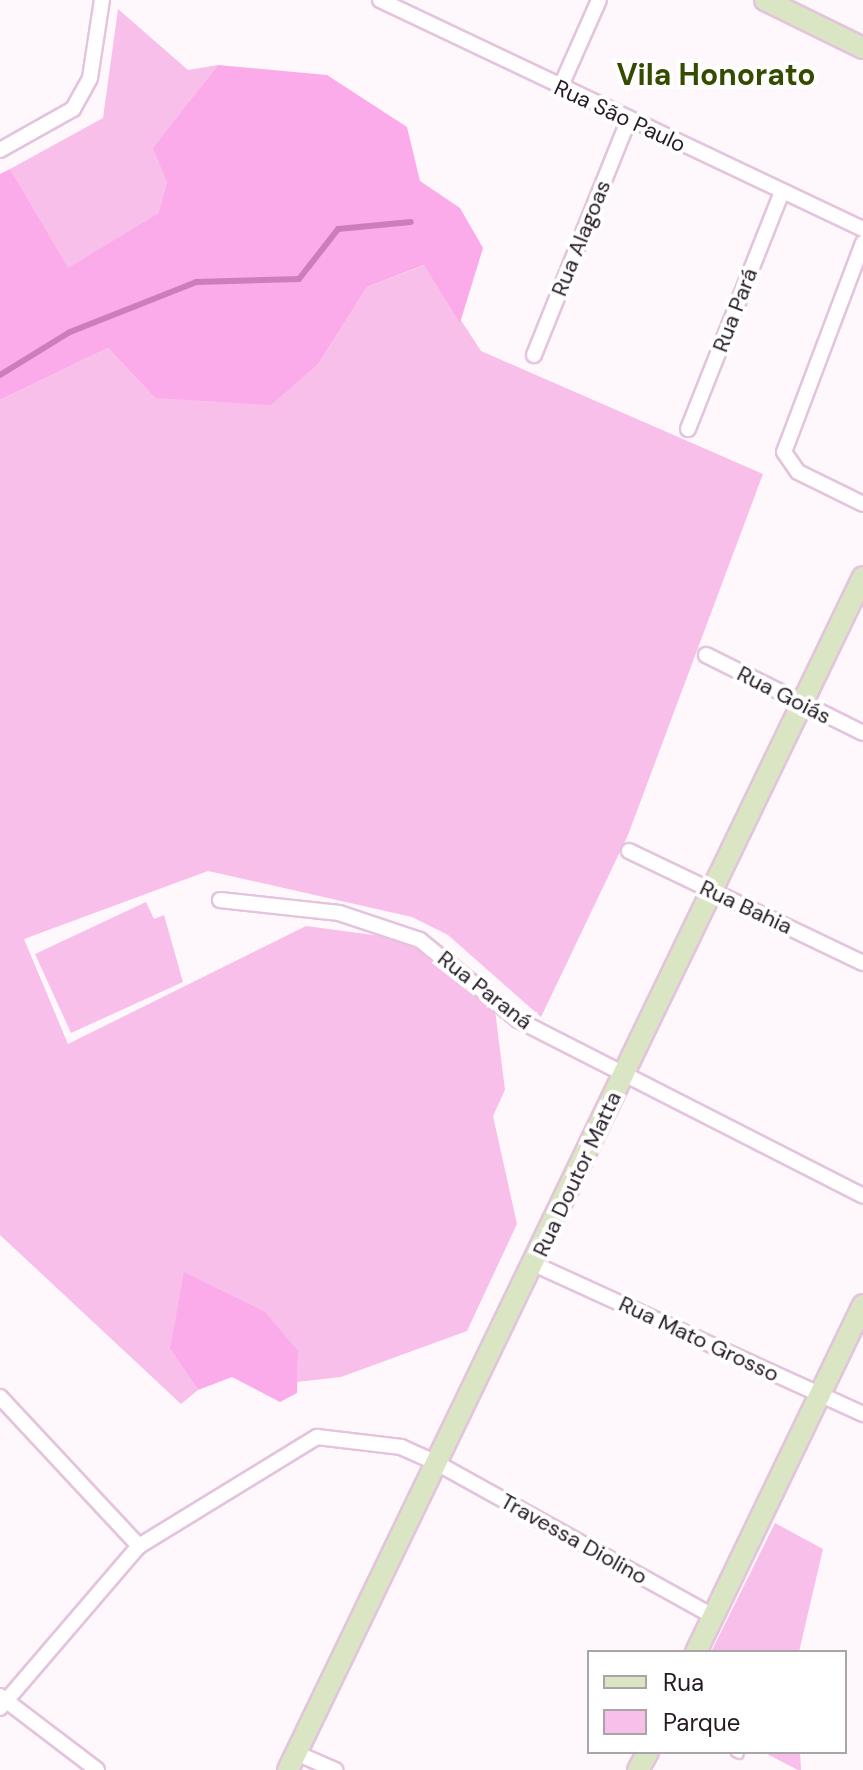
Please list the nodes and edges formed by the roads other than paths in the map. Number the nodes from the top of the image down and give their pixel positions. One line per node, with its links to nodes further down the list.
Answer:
1 (102, 0): 8 (street)
2 (380, 0): 6 (street, Rua São Paulo)
3 (599, 0): 6 (street)
4 (765, 0): 5 (street)
5 (863, 48)
6 (560, 88): 7 (street, Rua São Paulo)
7 (628, 121): 9 (street, Rua São Paulo); 13 (street, Rua Alagoas)
8 (0, 150)
9 (782, 191): 10 (street, Rua São Paulo); 14 (street, Rua Pará)
10 (863, 229)
11 (863, 243): 12 (street)
12 (858, 275): 15 (street)
13 (534, 355)
14 (688, 429)
15 (863, 504)
16 (863, 577): 18 (street, Rua Doutor Matta)
17 (706, 655): 18 (street, Rua Goiás)
18 (802, 705): 19 (street, Rua Goiás); 21 (street, Rua Doutor Matta)
19 (863, 733)
20 (629, 851): 21 (street, Rua Bahia)
21 (713, 891): 23 (street, Rua Bahia); 24 (street, Rua Doutor Matta)
22 (220, 900): 24 (street, Rua Paraná)
23 (863, 963)
24 (623, 1077): 25 (street, Rua Paraná); 26 (street, Rua Doutor Matta)
25 (863, 1196)
26 (534, 1264): 28 (street, Rua Mato Grosso); 31 (street, Rua Doutor Matta)
27 (863, 1305): 28 (street)
28 (818, 1394): 30 (street, Rua Mato Grosso); 33 (street)
29 (0, 1397): 32 (street)
30 (863, 1414)
31 (435, 1462): 32 (street, Travessa Diolino); 33 (street, Travessa Diolino); 36 (street, Rua Doutor Matta)
32 (139, 1546): 35 (street, Travessa Diolino)
33 (713, 1616): 34 (street)
34 (697, 1650)
35 (2, 1702): 37 (street)
36 (292, 1761): 38 (street)
37 (97, 1770)
38 (335, 1770)

